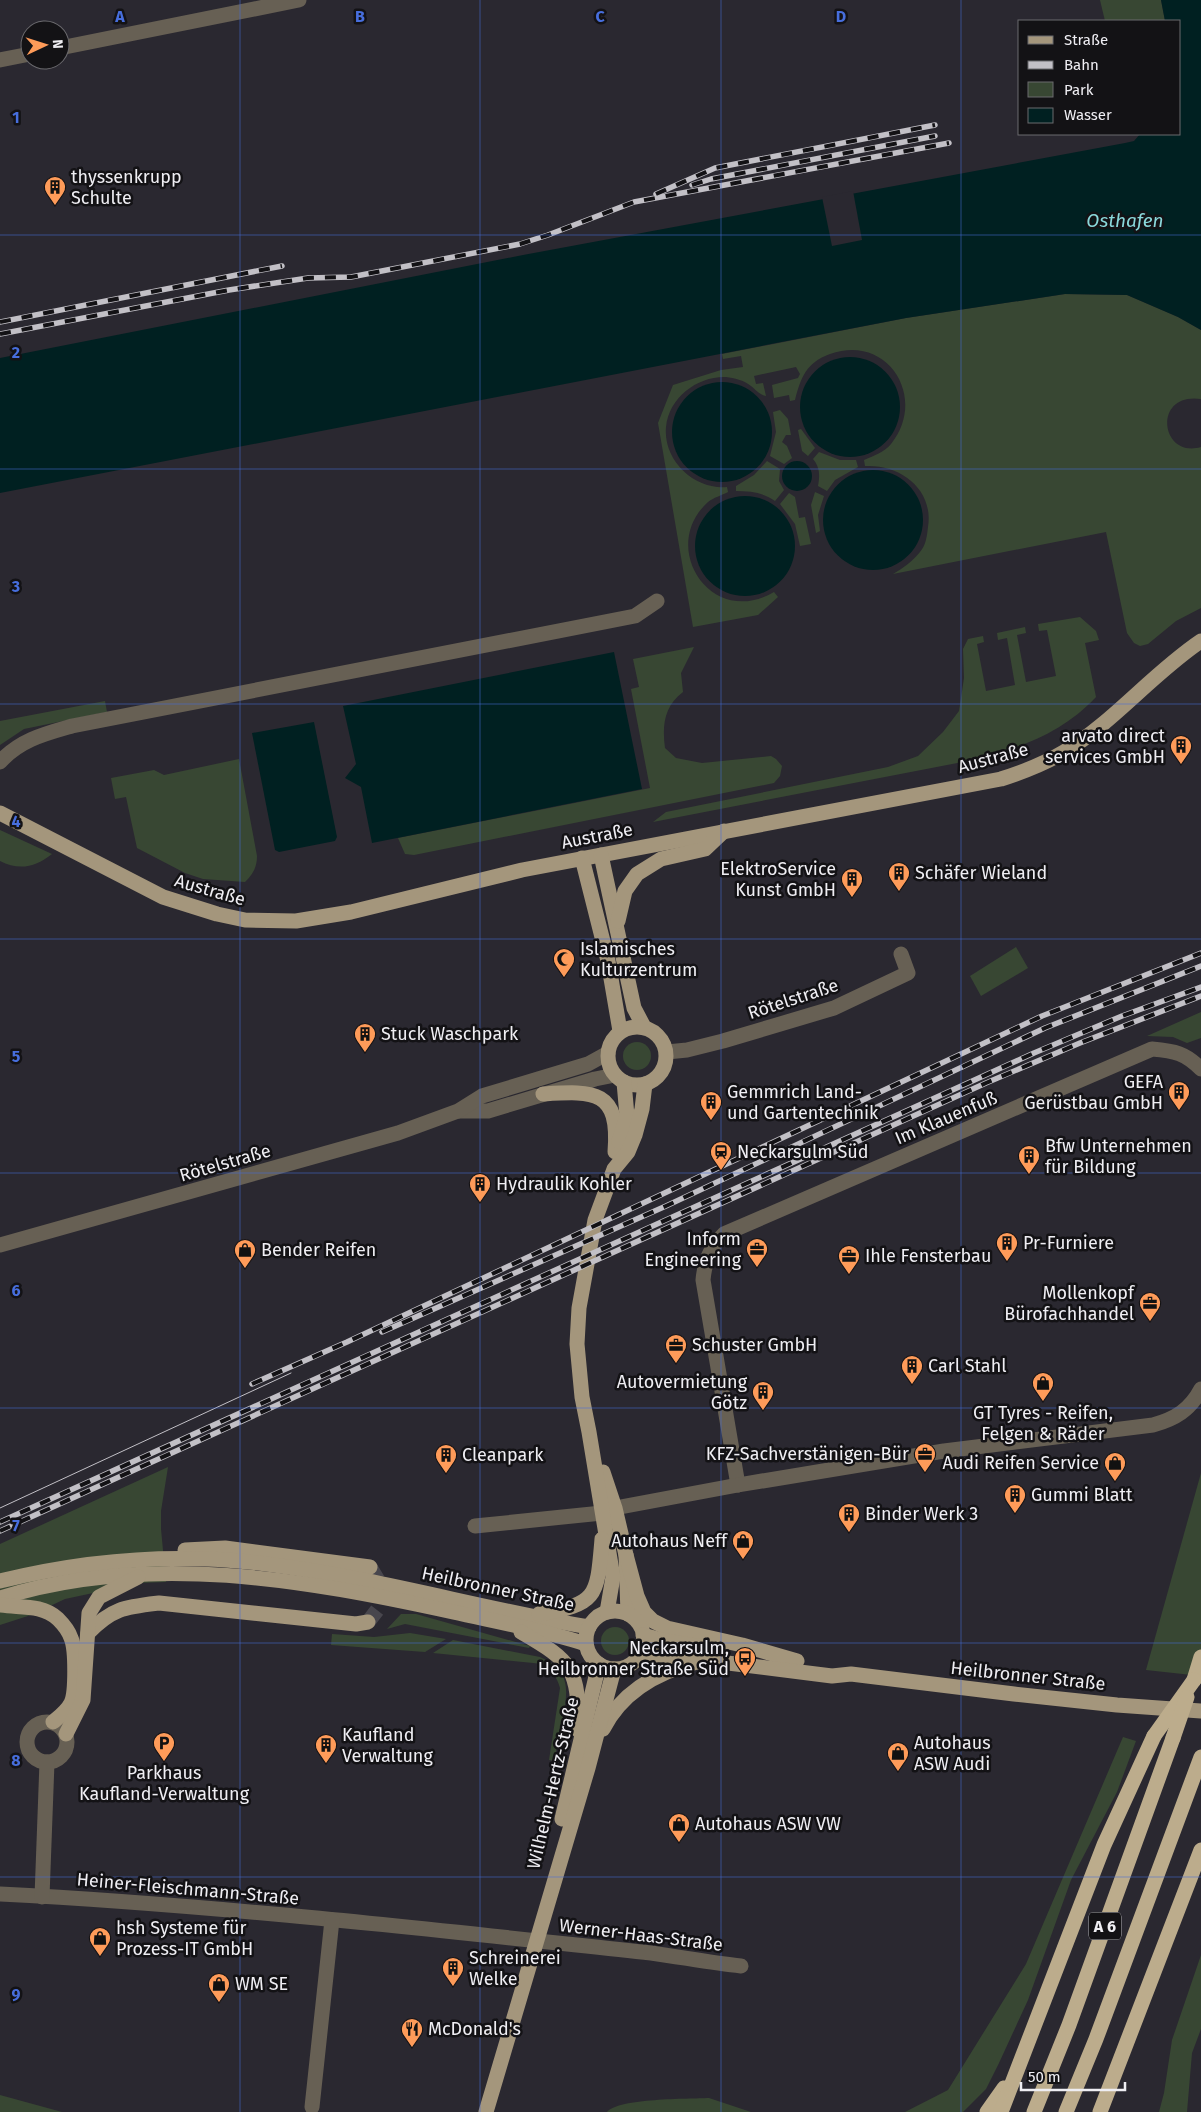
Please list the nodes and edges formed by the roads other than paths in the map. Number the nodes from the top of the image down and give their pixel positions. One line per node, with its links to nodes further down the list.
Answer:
1 (300, 0): 2 (street)
2 (70, 46)
3 (20, 56): 4 (street)
4 (0, 60)
5 (657, 601): 7 (street)
6 (1201, 642): 9 (main road, Austraße)
7 (0, 762)
8 (0, 814): 11 (main road, Austraße)
9 (724, 831): 10 (main road, Austraße); 12 (main road)
10 (600, 855): 11 (main road, Austraße); 12 (main road)
11 (582, 858): 15 (main road)
12 (617, 930): 14 (main road)
13 (901, 954): 16 (street, Rötelstraße)
14 (644, 1027): 15 (main road); 16 (main road)
15 (620, 1031): 17 (main road)
16 (666, 1052): 20 (main road)
17 (608, 1053): 19 (main road); 22 (street, Rötelstraße)
18 (1201, 1070): 27 (street, Im Klauenfuß)
19 (619, 1079): 20 (main road); 21 (street, Rötelstraße); 23 (main road)
20 (645, 1084): 24 (main road)
21 (543, 1094): 22 (street, Rötelstraße); 23 (main road)
22 (458, 1111): 25 (street, Rötelstraße)
23 (615, 1152): 24 (main road)
24 (614, 1169): 28 (main road)
25 (0, 1246)
26 (1201, 1389): 27 (street)
27 (738, 1485): 28 (street)
28 (606, 1515): 29 (street); 30 (main road); 37 (main road); 39 (main road)
29 (475, 1526)
30 (626, 1554): 38 (main road); 49 (main road)
31 (102, 1562): 32 (main road); 34 (main road, Heilbronner Straße); 39 (main road, Heilbronner Straße)
32 (370, 1567)
33 (144, 1573): 35 (main road, Heilbronner Straße); 41 (main road, Heilbronner Straße); 43 (main road)
34 (0, 1581)
35 (0, 1598)
36 (0, 1605): 55 (main road)
37 (607, 1612): 38 (main road); 42 (main road)
38 (628, 1614): 44 (main road)
39 (532, 1615): 42 (main road, Heilbronner Straße)
40 (368, 1622): 43 (main road)
41 (509, 1625): 45 (main road, Heilbronner Straße); 57 (main road)
42 (589, 1627): 45 (main road, Heilbronner Straße)
43 (88, 1633): 56 (main road)
44 (643, 1635): 46 (main road); 49 (main road, Heilbronner Straße)
45 (586, 1644): 50 (main road)
46 (639, 1655): 48 (main road, Heilbronner Straße); 51 (main road)
47 (1201, 1657): 53 (highway, A 6)
48 (703, 1660): 52 (main road, Heilbronner Straße); 60 (main road)
49 (797, 1661): 52 (main road, Heilbronner Straße)
50 (599, 1664): 51 (main road); 57 (main road, Wilhelm-Hertz-Straße)
51 (614, 1669): 60 (main road, Wilhelm-Hertz-Straße)
52 (851, 1674): 54 (main road, Heilbronner Straße)
53 (1194, 1680): 68 (highway, bridge); 74 (highway, A 6, bridge)
54 (1201, 1711)
55 (53, 1722): 56 (street); 59 (street)
56 (66, 1734): 59 (street)
57 (578, 1752): 64 (main road, Wilhelm-Hertz-Straße)
58 (1201, 1757): 75 (highway, A 6)
59 (47, 1762): 63 (street)
60 (588, 1768): 64 (main road, Wilhelm-Hertz-Straße)
61 (1201, 1850): 70 (highway)
62 (0, 1894): 63 (street, Heiner-Fleischmann-Straße)
63 (42, 1897): 65 (street, Heiner-Fleischmann-Straße)
64 (544, 1911): 66 (main road, Wilhelm-Hertz-Straße)
65 (332, 1920): 66 (street, Heiner-Fleischmann-Straße); 69 (street)
66 (536, 1941): 67 (street, Werner-Haas-Straße); 71 (main road, Wilhelm-Hertz-Straße)
67 (741, 1966)
68 (1021, 2058): 72 (highway); 73 (highway)
69 (312, 2107)
70 (1101, 2111)
71 (486, 2112)
72 (987, 2112)
73 (1001, 2112)
74 (1034, 2112)
75 (1066, 2112)

